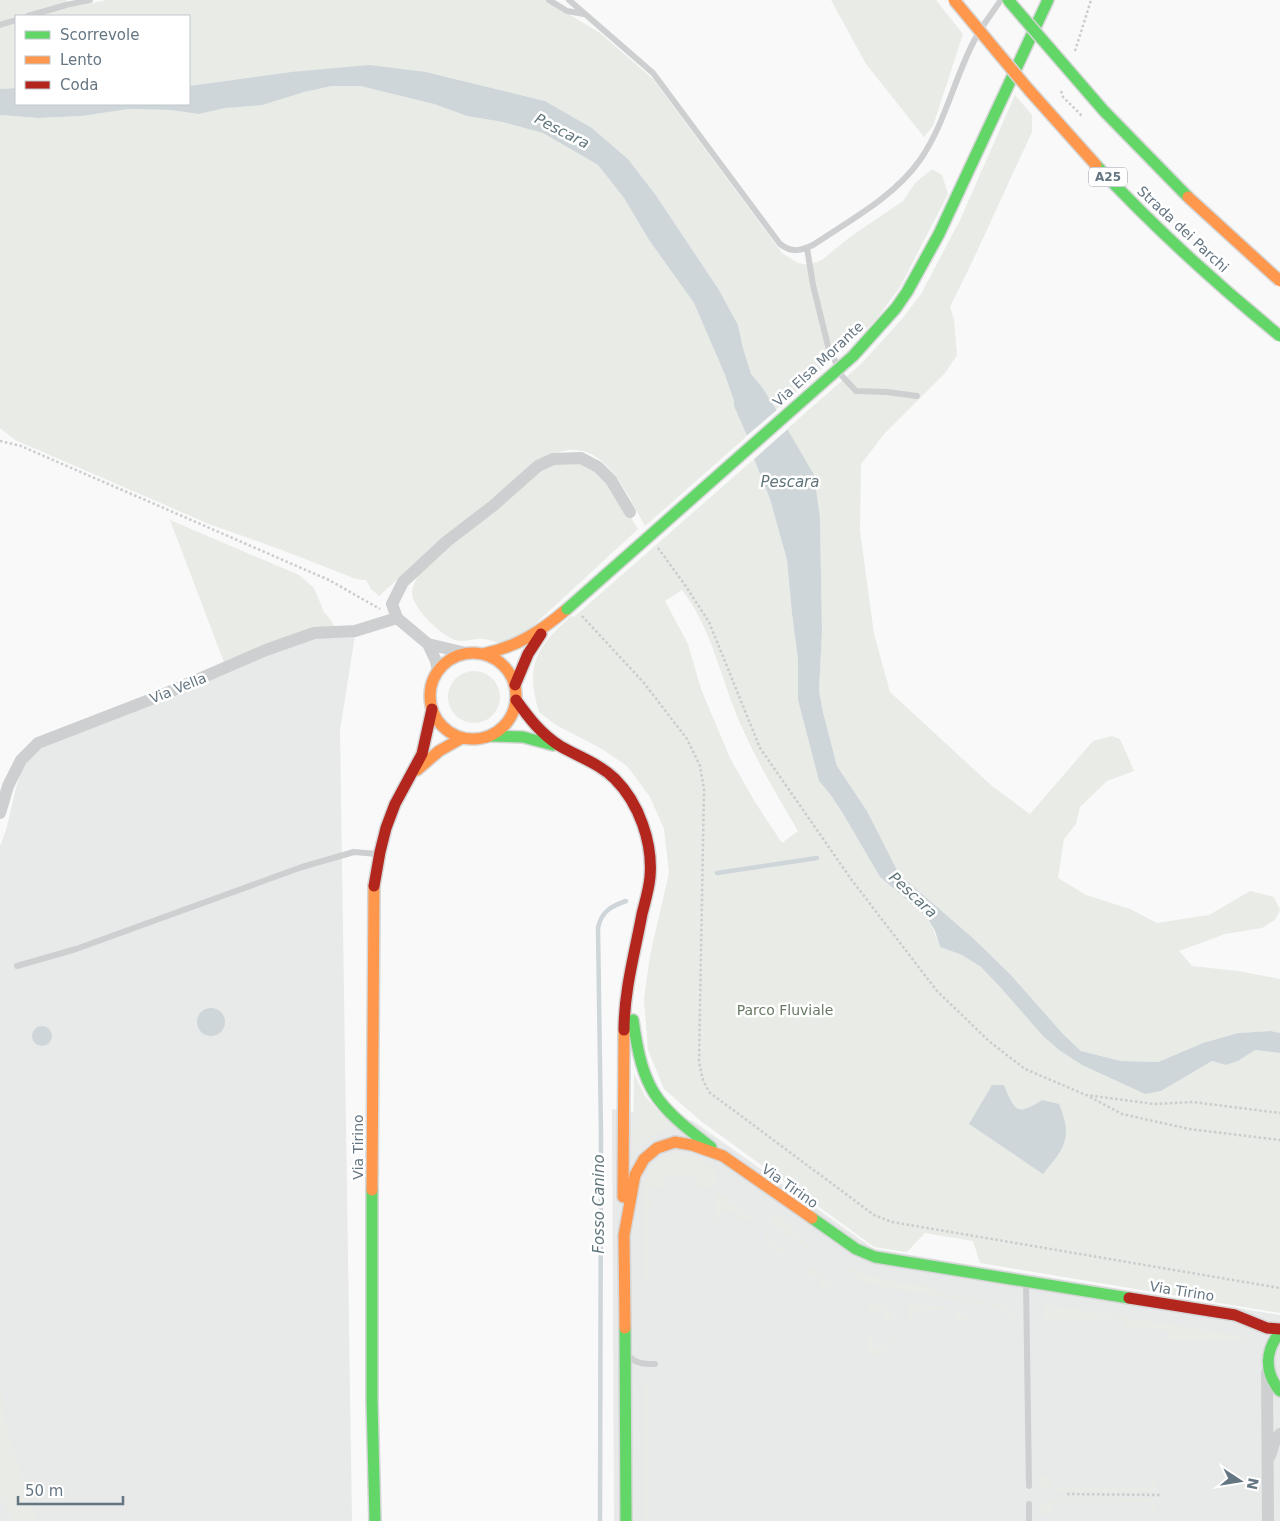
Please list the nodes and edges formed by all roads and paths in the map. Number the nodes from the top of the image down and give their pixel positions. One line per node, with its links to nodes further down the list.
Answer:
1 (90, 0): 9 (lane)
2 (549, 0): 8 (lane)
3 (570, 0): 8 (lane)
4 (954, 0): 14 (main road, Strada dei Parchi / A25, bridge)
5 (1002, 0): 12 (lane)
6 (1008, 0): 13 (main road, Strada dei Parchi, bridge)
7 (1048, 0): 15 (main road, Via Elsa Morante, bridge)
8 (586, 14): 12 (lane)
9 (31, 15)
10 (15, 20): 11 (lane)
11 (0, 25)
12 (807, 248): 15 (lane)
13 (1280, 281)
14 (1280, 336)
15 (838, 369): 16 (lane); 22 (main road, Via Elsa Morante, bridge)
16 (917, 396)
17 (0, 441): 21 (path)
18 (630, 512): 21 (street)
19 (655, 545): 38 (path)
20 (580, 615): 44 (path)
21 (397, 618): 23 (street); 34 (street, Via Vella)
22 (546, 627): 25 (main road, Via Elsa Morante); 27 (main road, Via Elsa Morante)
23 (428, 644): 24 (street); 26 (street)
24 (466, 653): 25 (main road); 26 (main road)
25 (483, 654): 27 (main road)
26 (438, 671): 29 (main road)
27 (515, 685): 28 (main road)
28 (516, 700): 30 (main road); 32 (main road)
29 (432, 709): 31 (main road); 33 (main road, Via Tirino)
30 (490, 736): 31 (main road); 32 (main road)
31 (462, 738): 33 (main road, Via Tirino)
32 (572, 753): 37 (main road)
33 (408, 780): 35 (main road, Via Tirino)
34 (0, 813)
35 (379, 854): 36 (lane); 56 (main road, Via Tirino)
36 (17, 966)
37 (628, 984): 41 (main road); 42 (main road)
38 (1086, 1095): 39 (path); 40 (path)
39 (1280, 1113)
40 (1280, 1140)
41 (723, 1156): 42 (main road, Via Tirino); 43 (main road, Via Tirino)
42 (624, 1235): 46 (main road, Via Tirino)
43 (1026, 1281): 45 (main road, Via Tirino); 52 (lane)
44 (1280, 1288)
45 (1280, 1331): 48 (main road)
46 (624, 1350): 47 (lane); 57 (main road, Via Tirino)
47 (655, 1364)
48 (1267, 1366): 49 (main road); 51 (street)
49 (1280, 1391)
50 (1280, 1434): 51 (street)
51 (1267, 1463): 59 (street)
52 (1029, 1486)
53 (1067, 1494): 54 (path)
54 (1160, 1495)
55 (1029, 1504): 58 (lane)
56 (375, 1521)
57 (626, 1521)
58 (1029, 1521)
59 (1268, 1521)

